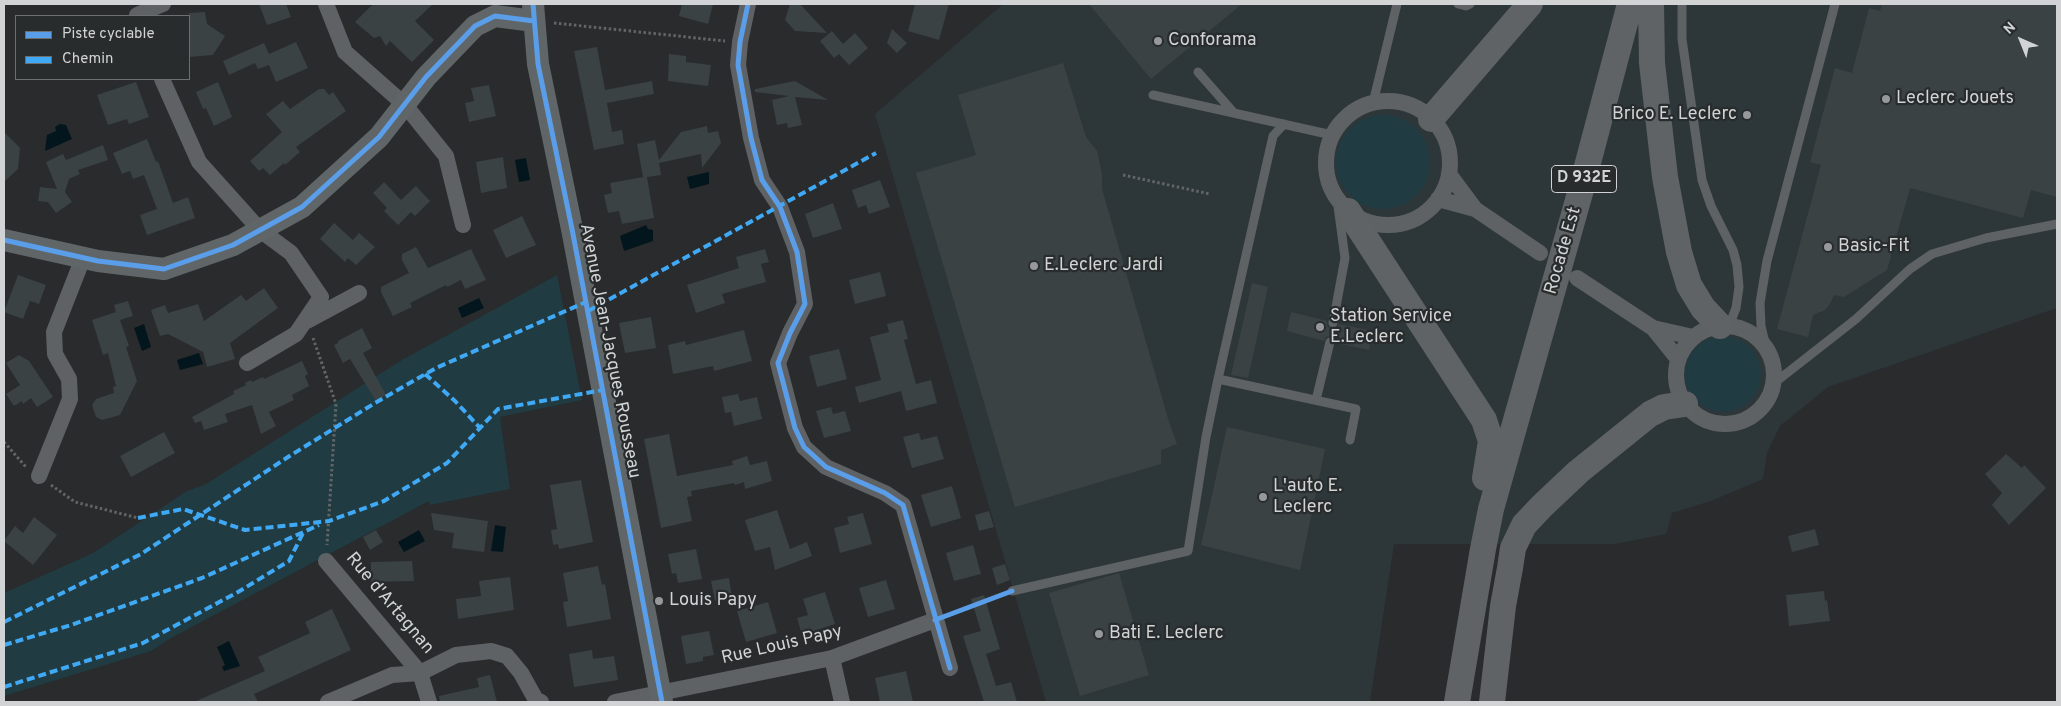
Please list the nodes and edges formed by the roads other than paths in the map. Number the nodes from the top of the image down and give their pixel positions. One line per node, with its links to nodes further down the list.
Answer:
1 (163, 4): 12 (street)
2 (326, 4): 18 (street)
3 (748, 4): 53 (street)
4 (1396, 4): 17 (lane)
5 (1458, 4): 6 (lane)
6 (1470, 4)
7 (1530, 4): 20 (main road)
8 (1630, 4): 42 (main road, Rocade Est / D 932E)
9 (1651, 4): 37 (main road)
10 (1682, 4): 37 (lane)
11 (1835, 4): 41 (lane)
12 (135, 12)
13 (534, 12): 18 (street); 57 (street, Avenue Jean-Jacques Rousseau)
14 (1198, 72): 19 (lane)
15 (162, 80): 29 (street)
16 (1153, 95): 19 (lane)
17 (1373, 103): 20 (street); 22 (street)
18 (405, 104): 27 (street); 29 (street)
19 (1235, 113): 21 (lane)
20 (1431, 119): 23 (street)
21 (1284, 124): 22 (lane); 45 (lane)
22 (1332, 135): 25 (street)
23 (1449, 174): 24 (street); 26 (street)
24 (1438, 199): 25 (street); 26 (street)
25 (1342, 205): 36 (lane); 63 (main road)
26 (1475, 210): 31 (street)
27 (463, 224)
28 (2057, 224): 46 (lane)
29 (260, 230): 32 (street); 35 (street)
30 (4, 240): 32 (street)
31 (1540, 253)
32 (83, 258): 50 (street)
33 (1577, 278): 38 (street)
34 (360, 293): 35 (street)
35 (307, 320): 44 (street)
36 (1333, 322)
37 (1725, 326): 39 (street); 41 (street)
38 (1654, 328): 39 (street); 43 (street)
39 (1693, 337): 43 (street)
40 (1330, 342): 47 (lane)
41 (1766, 347): 46 (street)
42 (1534, 354): 64 (main road, Rocade Est / D 932E); 65 (main road, Rocade Est / D 932E)
43 (1678, 359): 48 (street)
44 (247, 363)
45 (1218, 379): 47 (lane); 52 (lane)
46 (1774, 384): 48 (street)
47 (1316, 400): 49 (lane)
48 (1685, 404): 66 (main road)
49 (1350, 440)
50 (39, 476)
51 (326, 561): 56 (street, Rue d'Artagnan)
52 (1012, 591)
53 (935, 620): 54 (street, Rue Louis Papy); 55 (street)
54 (832, 658): 57 (street, Rue Louis Papy); 62 (street)
55 (950, 668)
56 (420, 673): 58 (street); 59 (street, Rue d'Artagnan); 60 (street)
57 (661, 698): 61 (street, Rue Louis Papy)
58 (328, 702)
59 (429, 702)
60 (541, 702)
61 (615, 702)
62 (842, 702)
63 (1452, 702)
64 (1458, 702)
65 (1484, 702)
66 (1492, 702)

